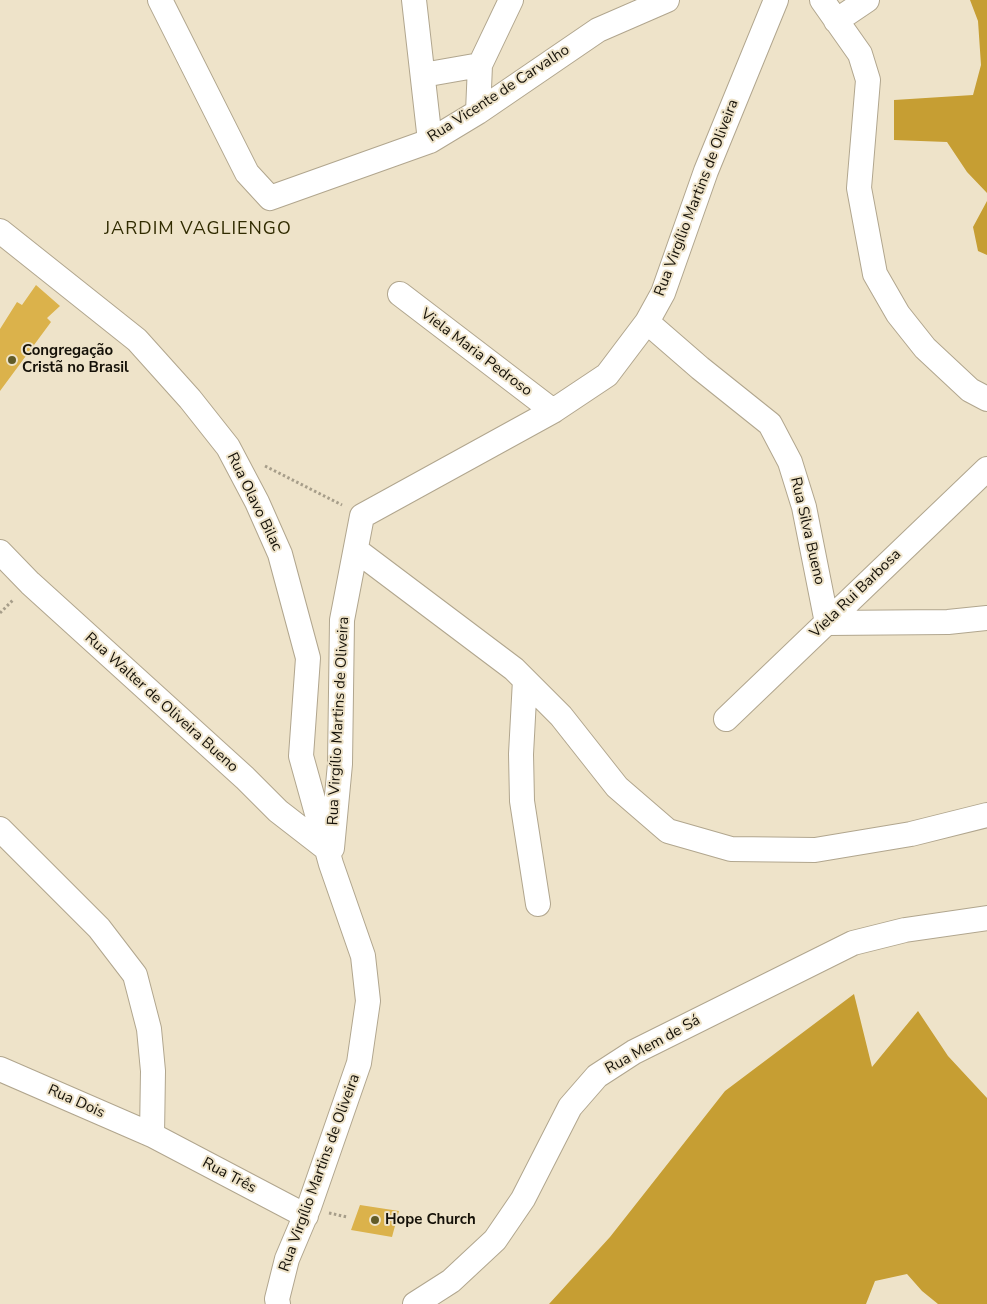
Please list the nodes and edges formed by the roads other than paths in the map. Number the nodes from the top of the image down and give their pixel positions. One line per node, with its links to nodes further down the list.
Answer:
1 (160, 0): 12 (street, Rua Vicente de Carvalho)
2 (414, 0): 10 (street)
3 (511, 0): 9 (street)
4 (667, 0): 11 (street, Rua Vicente de Carvalho)
5 (776, 0): 15 (street, Rua Virgílio Martins de Oliveira)
6 (822, 0): 8 (street)
7 (867, 0): 8 (street)
8 (836, 21): 16 (street)
9 (480, 65): 10 (street); 11 (street)
10 (423, 76): 12 (street)
11 (478, 112): 12 (street, Rua Vicente de Carvalho)
12 (430, 141)
13 (0, 231): 27 (street, Rua Olavo Bilac)
14 (400, 294): 17 (street, Viela Maria Pedroso)
15 (647, 322): 17 (street, Rua Virgílio Martins de Oliveira); 22 (street, Rua Silva Bueno)
16 (987, 399)
17 (553, 411): 19 (street, Rua Virgílio Martins de Oliveira)
18 (987, 469): 22 (street, Viela Rui Barbosa)
19 (356, 550): 23 (street); 27 (street, Rua Virgílio Martins de Oliveira)
20 (0, 552): 27 (street, Rua Walter de Oliveira Bueno)
21 (987, 618): 22 (street)
22 (827, 623): 24 (street, Viela Rui Barbosa)
23 (525, 680): 25 (street); 28 (street)
24 (726, 719)
25 (987, 815)
26 (0, 829): 31 (street)
27 (329, 856): 32 (street, Rua Virgílio Martins de Oliveira)
28 (538, 904)
29 (987, 918): 34 (street, Rua Mem de Sá)
30 (0, 1069): 31 (street, Rua Dois)
31 (152, 1135): 32 (street, Rua Três)
32 (306, 1216): 33 (street, Rua Virgílio Martins de Oliveira)
33 (278, 1304)
34 (414, 1304)

